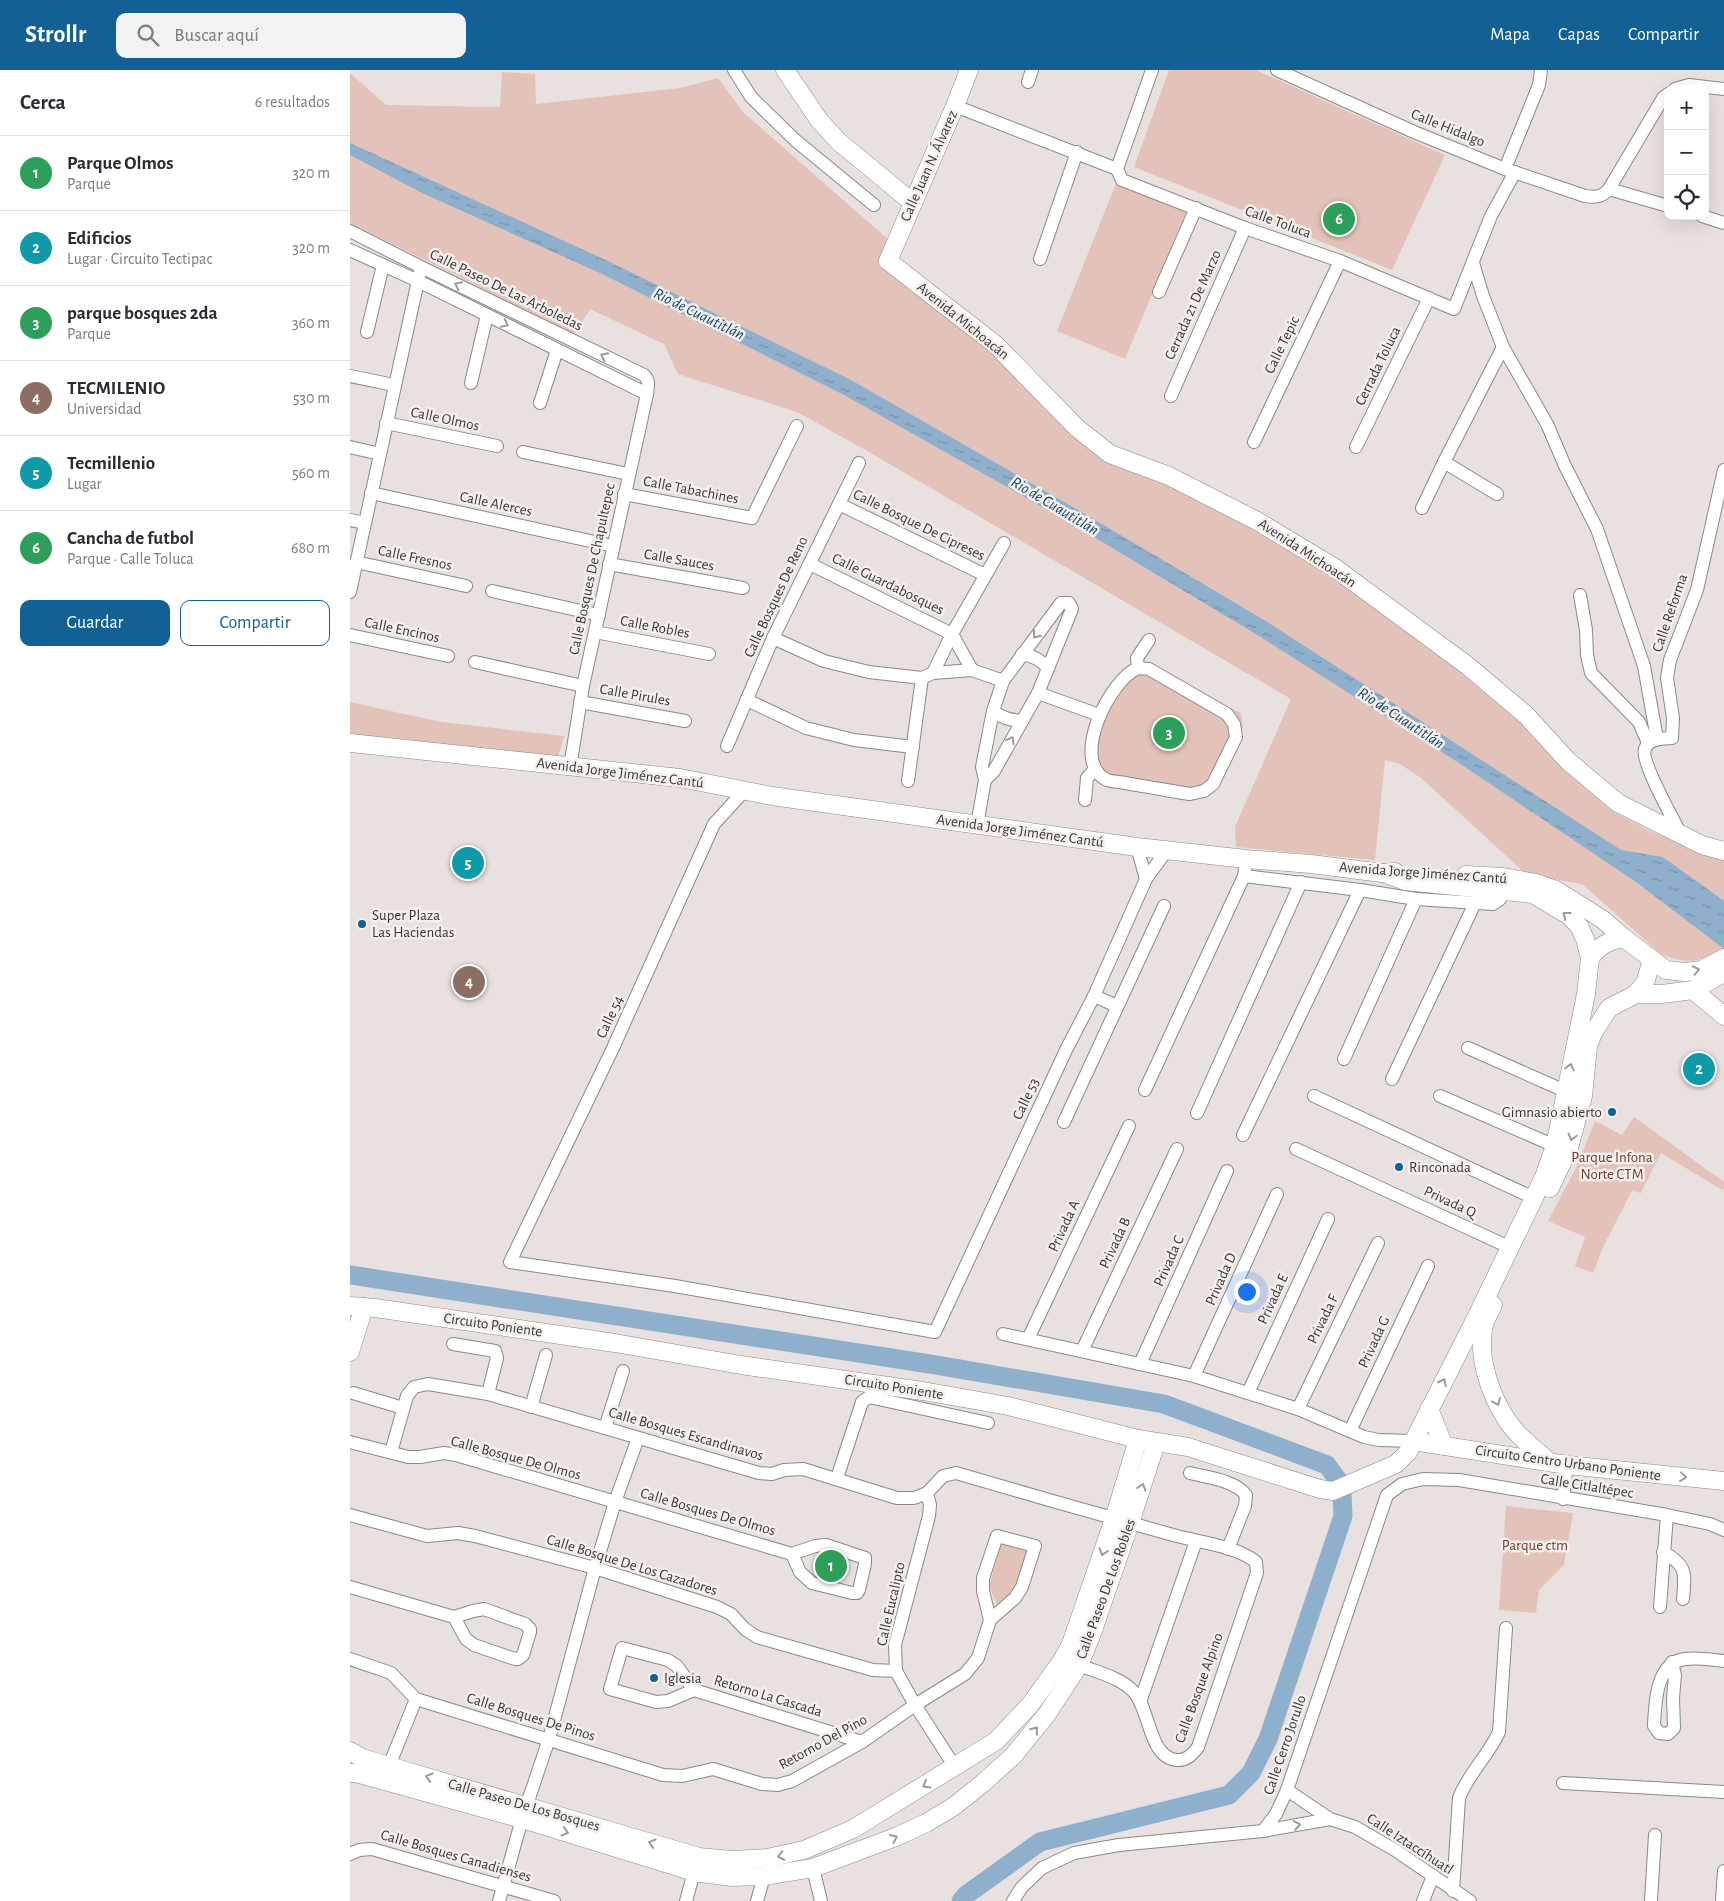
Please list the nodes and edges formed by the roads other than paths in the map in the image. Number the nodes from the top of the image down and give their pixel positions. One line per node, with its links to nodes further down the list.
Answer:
1 (734, 70): 16 (street)
2 (785, 70): 15 (main road)
3 (969, 70): 10 (main road, Calle Juan N. Álvarez)
4 (1152, 70): 12 (street)
5 (1277, 70): 13 (street, Calle Hidalgo)
6 (1541, 70): 13 (street, Calle Toluca)
7 (1709, 87): 8 (street)
8 (1724, 89)
9 (1664, 97): 14 (street)
10 (955, 106): 11 (street, Calle Toluca); 15 (main road, Calle Juan N. Álvarez)
11 (1077, 152): 12 (street, Calle Toluca); 24 (street)
12 (1117, 169): 18 (street, Calle Toluca)
13 (1510, 170): 14 (street, Calle Hidalgo); 27 (street, Calle Toluca)
14 (1609, 189): 17 (street)
15 (913, 203): 25 (main road, Calle Juan N. Álvarez)
16 (874, 205)
17 (1664, 205)
18 (1196, 208): 21 (street, Calle Toluca); 31 (street)
19 (1709, 218): 20 (street)
20 (1724, 223)
21 (1245, 228): 26 (street, Calle Toluca); 42 (street, Cerrada 21 De Marzo)
22 (350, 231): 29 (street, Calle Paseo De Las Arboledas)
23 (350, 250): 28 (street, Calle Paseo De Las Arboledas)
24 (1040, 258)
25 (888, 261): 108 (main road, Avenida Michoacán)
26 (1340, 261): 32 (street, Calle Toluca); 46 (street, Calle Tepic)
27 (1473, 263): 32 (street, Calle Toluca); 35 (street)
28 (383, 265): 30 (street, Calle Paseo De Las Arboledas); 34 (street)
29 (421, 267): 30 (street); 38 (street, Calle Paseo De Las Arboledas, one-way to 29)
30 (418, 281): 33 (street, Calle Paseo De Las Arboledas); 40 (street)
31 (1159, 292)
32 (1429, 298): 49 (street, Cerrada Toluca)
33 (487, 315): 36 (street, Calle Paseo De Las Arboledas, one-way to 36); 39 (street)
34 (367, 332)
35 (1504, 347): 53 (street); 97 (street)
36 (557, 350): 41 (street, Calle Paseo De Las Arboledas); 43 (street)
37 (350, 376): 40 (street)
38 (647, 378): 41 (street, Calle Bosques De Chapultepec)
39 (471, 383)
40 (394, 385): 44 (street)
41 (647, 394): 55 (street, Calle Bosques De Chapultepec)
42 (1170, 396)
43 (540, 403)
44 (386, 423): 47 (street, Calle Olmos); 51 (street)
45 (797, 426): 57 (street, Calle Tabachines)
46 (1254, 442)
47 (497, 446)
48 (350, 447): 51 (street)
49 (1356, 447)
50 (523, 452): 55 (street)
51 (380, 454): 56 (street)
52 (859, 462): 59 (street, Calle Bosques De Reno)
53 (1444, 462): 58 (street); 60 (street)
54 (1724, 470): 97 (street, Calle Reforma)
55 (628, 474): 57 (street, Calle Bosques De Chapultepec)
56 (371, 493): 62 (street); 64 (street, Calle Alerces)
57 (624, 494): 64 (street, Calle Bosques De Chapultepec)
58 (1497, 494)
59 (839, 504): 67 (street, Calle Bosques De Reno); 68 (street, Calle Bosque De Cipreses)
60 (1422, 508)
61 (350, 520): 62 (street)
62 (365, 523): 65 (street)
63 (1004, 543): 68 (street)
64 (613, 546): 66 (street, Calle Bosques De Chapultepec)
65 (356, 562): 69 (street, Calle Fresnos); 72 (street)
66 (609, 564): 70 (street, Calle Sauces); 74 (street, Calle Bosques De Chapultepec)
67 (810, 564): 76 (street, Calle Guardabosques); 78 (street, Calle Bosques De Reno)
68 (985, 575): 76 (street)
69 (466, 586)
70 (743, 588)
71 (492, 591): 74 (street)
72 (350, 592)
73 (1580, 595): 97 (street)
74 (599, 615): 75 (street, Calle Bosques De Chapultepec)
75 (595, 632): 80 (street, Calle Robles); 89 (street, Calle Bosques De Chapultepec)
76 (952, 634): 86 (street); 87 (street)
77 (350, 635): 82 (street, Calle Encinos)
78 (773, 638): 87 (street); 91 (street, Calle Bosques De Reno)
79 (1149, 640): 85 (street)
80 (709, 654)
81 (1022, 654): 84 (street); 84 (street, one-way to 81); 88 (street)
82 (448, 656)
83 (475, 662): 89 (street)
84 (1048, 668): 90 (street)
85 (1138, 668): 94 (street); 102 (street)
86 (972, 670): 87 (street); 88 (street)
87 (927, 676): 100 (street)
88 (1003, 681): 93 (street)
89 (583, 686): 92 (street, Calle Bosques De Chapultepec)
90 (1038, 693): 94 (street); 96 (street)
91 (747, 700): 99 (street, Calle Bosques De Reno); 100 (street)
92 (580, 702): 95 (street, Calle Pirules); 101 (street, Calle Bosques De Chapultepec)
93 (993, 711): 96 (street); 103 (street)
94 (1099, 715): 102 (street)
95 (685, 721)
96 (1022, 721): 103 (street, one-way to 96)
97 (1653, 741): 108 (street)
98 (350, 743): 101 (main road, Avenida Jorge Jiménez Cantú)
99 (726, 746)
100 (913, 747): 104 (street)
101 (570, 767): 105 (main road, Avenida Jorge Jiménez Cantú)
102 (1095, 769): 106 (street)
103 (985, 780): 107 (street)
104 (908, 781)
105 (745, 790): 107 (main road, Avenida Jorge Jiménez Cantú); 155 (street, Calle 54)
106 (1085, 800)
107 (977, 825): 109 (main road, Avenida Jorge Jiménez Cantú)
108 (1681, 835): 111 (main road, Avenida Michoacán)
109 (1137, 847): 110 (main road, Avenida Jorge Jiménez Cantú); 114 (street)
110 (1167, 850): 112 (main road, Avenida Jorge Jiménez Cantú); 114 (street, Calle 53)
111 (1724, 852)
112 (1245, 868): 113 (main road, Avenida Jorge Jiménez Cantú); 115 (street); 136 (street)
113 (1384, 873): 117 (main road); 121 (main road, Avenida Jorge Jiménez Cantú)
114 (1146, 879): 129 (street, Calle 53)
115 (1301, 882): 116 (street); 140 (street)
116 (1360, 890): 118 (street); 143 (street)
117 (1501, 890): 119 (street); 122 (main road, one-way to 117)
118 (1416, 899): 119 (street); 134 (street)
119 (1475, 903): 135 (street)
120 (1164, 906): 130 (street)
121 (1624, 938): 122 (main road); 124 (main road, Avenida Jorge Jiménez Cantú)
122 (1590, 958): 127 (main road)
123 (1724, 958): 124 (main road, Avenida Jorge Jiménez Cantú, one-way to 123)
124 (1652, 960): 128 (main road)
125 (1724, 973): 126 (main road)
126 (1692, 990): 128 (main road); 132 (main road)
127 (1586, 994): 131 (main road); 137 (main road, Circuito Poniente, one-way to 127)
128 (1636, 994): 131 (main road)
129 (1094, 996): 130 (street); 155 (street, Calle 53)
130 (1117, 1006): 141 (street)
131 (1609, 1008): 182 (main road, one-way to 182)
132 (1724, 1016)
133 (1468, 1048): 137 (street)
134 (1344, 1059)
135 (1392, 1079)
136 (1145, 1090)
137 (1565, 1091): 144 (main road, Circuito Poniente)
138 (1314, 1096): 149 (street)
139 (1440, 1096): 144 (street)
140 (1198, 1113)
141 (1064, 1122)
142 (1129, 1126): 157 (street, Privada A)
143 (1243, 1135)
144 (1555, 1146): 149 (main road, Circuito Poniente)
145 (1177, 1149): 159 (street, Privada B)
146 (1296, 1149): 152 (street, Privada Q)
147 (1227, 1171): 162 (street, Privada C)
148 (1277, 1194): 164 (street, Privada D)
149 (1534, 1198): 152 (main road, Circuito Poniente)
150 (1328, 1219): 166 (street, Privada E)
151 (1378, 1243): 170 (street, Privada F)
152 (1509, 1247): 171 (main road, Circuito Poniente, one-way to 152)
153 (1428, 1266): 174 (street, Privada G)
154 (357, 1307): 160 (main road); 176 (main road, Circuito Poniente)
155 (935, 1332)
156 (1003, 1334): 157 (street)
157 (1028, 1339): 159 (street)
158 (453, 1344): 167 (street)
159 (1082, 1351): 162 (street)
160 (350, 1352)
161 (546, 1355): 168 (street)
162 (1140, 1364): 164 (street)
163 (623, 1371): 173 (street)
164 (1194, 1376): 166 (street)
165 (353, 1393): 169 (street)
166 (1248, 1393): 170 (street)
167 (488, 1394): 168 (street, Calle Bosques Escandinavos); 169 (street, Calle Bosques Escandinavos)
168 (531, 1407): 173 (street, Calle Bosques Escandinavos)
169 (403, 1408): 181 (street)
170 (1298, 1409): 174 (street)
171 (1429, 1409): 177 (main road, Circuito Poniente); 180 (main road)
172 (988, 1423): 185 (street)
173 (605, 1428): 175 (street, Calle Bosques Escandinavos)
174 (1350, 1431): 177 (street)
175 (638, 1438): 185 (street, Calle Bosques Escandinavos); 190 (street)
176 (1138, 1439): 179 (main road, Circuito Poniente); 193 (main road, Calle Paseo De Los Robles)
177 (1413, 1441): 179 (main road, Circuito Poniente); 180 (main road, Circuito Centro Urbano Poniente)
178 (350, 1442): 181 (street, Calle Bosque De Olmos)
179 (1156, 1443): 193 (main road, Calle Paseo De Los Robles, one-way to 179)
180 (1444, 1446): 182 (main road, Circuito Centro Urbano Poniente)
181 (391, 1452): 190 (street, Calle Bosque De Olmos)
182 (1548, 1461): 183 (main road, Circuito Centro Urbano Poniente)
183 (1567, 1465): 186 (main road, Circuito Centro Urbano Poniente, one-way to 186); 189 (street)
184 (1190, 1473): 196 (street)
185 (837, 1478): 187 (street, Calle Bosques Escandinavos)
186 (1724, 1481)
187 (927, 1493): 193 (street); 210 (street, Calle Eucalipto)
188 (1387, 1495): 189 (street, Calle Citlaltépec); 225 (street, Calle Cerro Jorullo)
189 (1564, 1499): 192 (street, Calle Citlaltépec)
190 (615, 1502): 198 (street, Calle Bosques De Olmos); 199 (street)
191 (350, 1515): 199 (street, Calle Bosque De Los Cazadores)
192 (1667, 1515): 194 (street, Calle Citlaltépec); 197 (street)
193 (1122, 1521): 195 (street); 209 (main road, Calle Paseo De Los Robles); 216 (main road, Calle Paseo De Los Robles, one-way to 216)
194 (1724, 1530)
195 (1196, 1541): 196 (street); 213 (street)
196 (1228, 1549): 213 (street, Calle Bosque Alpino)
197 (1663, 1552): 201 (street); 202 (street)
198 (792, 1554): 198 (street)
199 (595, 1568): 210 (street, Calle Bosque De Los Cazadores); 215 (street)
200 (350, 1587): 203 (street)
201 (1684, 1599)
202 (1660, 1608)
203 (454, 1618): 203 (street)
204 (990, 1620): 204 (street); 214 (street, Retorno Del Pino)
205 (1506, 1628): 240 (street)
206 (350, 1659): 212 (street, Calle Bosques De Pinos)
207 (1724, 1661): 208 (street)
208 (1672, 1662): 208 (street)
209 (1078, 1665): 213 (street, Calle Bosque Alpino); 219 (main road, Calle Paseo De Los Robles, one-way to 209)
210 (896, 1671): 214 (street, Calle Eucalipto)
211 (694, 1690): 211 (street); 217 (street, Retorno La Cascada)
212 (416, 1699): 215 (street, Calle Bosques De Pinos); 220 (street)
213 (1140, 1702)
214 (915, 1705): 217 (street, Retorno Del Pino); 221 (street, Calle Eucalipto)
215 (548, 1739): 222 (street, Calle Bosques De Pinos); 227 (street)
216 (996, 1741): 219 (main road); 221 (main road, Calle Paseo De Los Robles)
217 (862, 1742): 222 (street, Retorno Del Pino)
218 (350, 1751): 220 (main road, Calle Paseo De Los Bosques)
219 (1013, 1756): 232 (main road, Calle Paseo De Los Robles, one-way to 219)
220 (389, 1766): 227 (main road, Calle Paseo De Los Bosques, one-way to 220)
221 (955, 1767): 229 (main road, Calle Paseo De Los Robles, one-way to 229)
222 (713, 1769)
223 (350, 1772): 227 (main road, Calle Paseo De Los Bosques)
224 (1563, 1782): 226 (street)
225 (1287, 1790): 228 (street, Calle Iztaccíhuatl); 230 (street, Calle Cerro Jorullo)
226 (1724, 1792)
227 (524, 1812): 234 (main road, Calle Paseo De Los Bosques); 239 (street)
228 (1330, 1818): 230 (street, one-way to 228); 238 (street, Calle Iztaccíhuatl)
229 (853, 1829): 232 (main road); 234 (main road, Calle Paseo De Los Robles, one-way to 234)
230 (1263, 1831): 246 (street)
231 (1655, 1835): 249 (street)
232 (861, 1851): 235 (main road, Calle Paseo De Los Robles)
233 (350, 1854): 239 (street, Calle Bosques Canadienses)
234 (697, 1864): 237 (main road, Calle Paseo De Los Robles); 243 (street)
235 (813, 1868): 237 (main road, Calle Paseo De Los Robles); 245 (street)
236 (1724, 1871): 250 (street)
237 (764, 1876): 244 (street)
238 (1433, 1876): 240 (street, Calle Iztaccíhuatl); 247 (street)
239 (504, 1886): 241 (street); 242 (street, Calle Bosques Canadienses)
240 (1453, 1891): 248 (street, Calle Iztaccíhuatl)
241 (499, 1901)
242 (554, 1901)
243 (686, 1901)
244 (757, 1901)
245 (821, 1901)
246 (1013, 1901)
247 (1423, 1901)
248 (1470, 1901)
249 (1650, 1901)
250 (1722, 1901)

